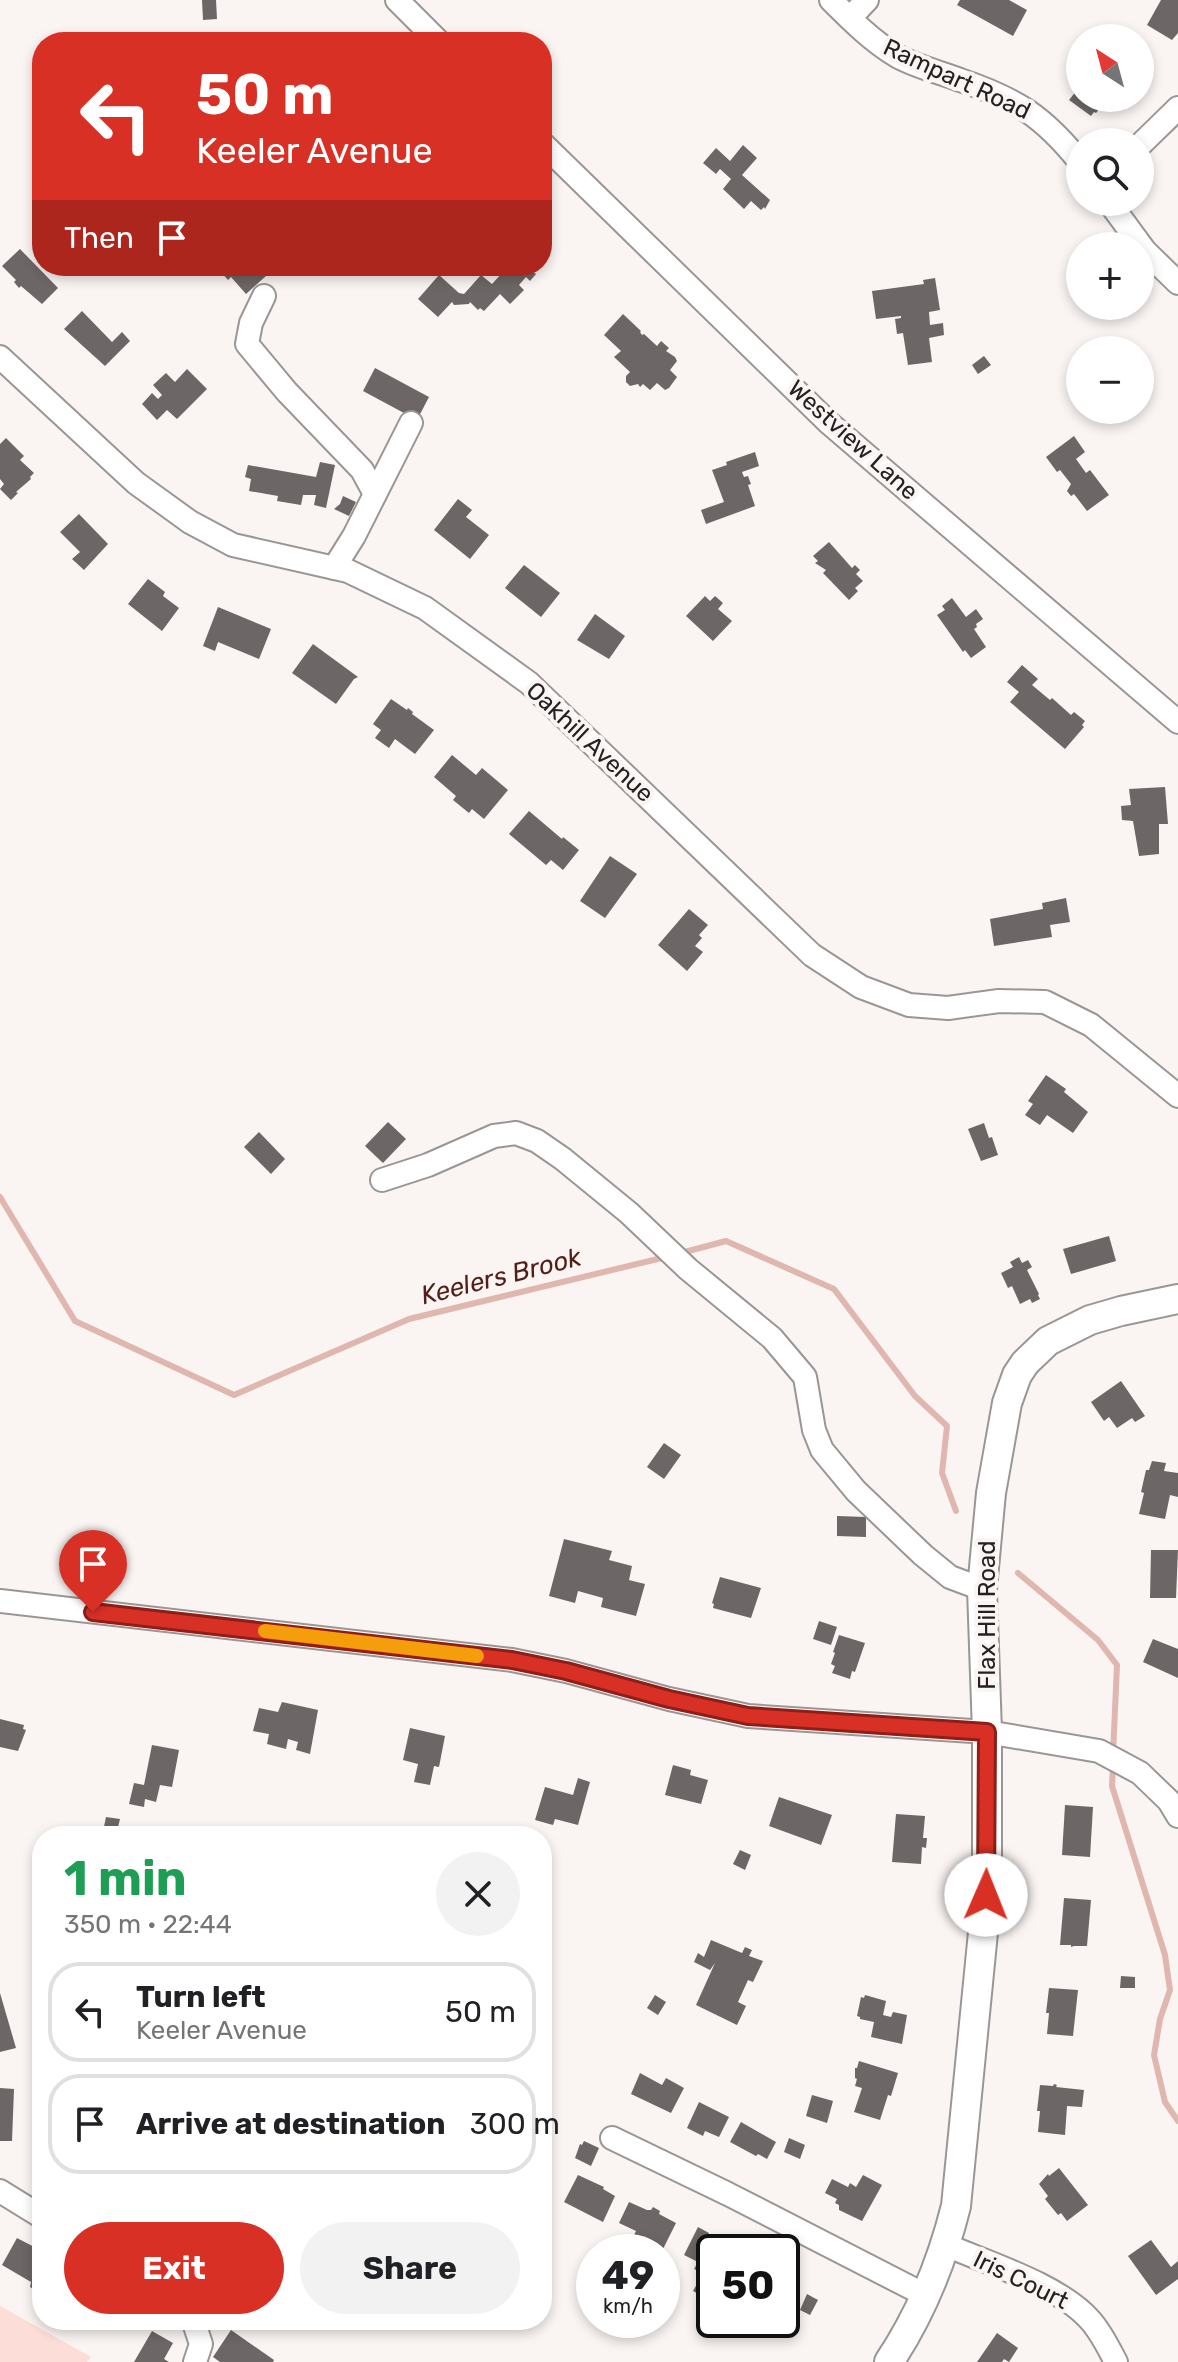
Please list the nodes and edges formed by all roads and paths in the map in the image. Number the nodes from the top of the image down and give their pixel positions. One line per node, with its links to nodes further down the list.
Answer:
1 (397, 0): 5 (street)
2 (831, 0): 4 (street, Rampart Road)
3 (867, 0): 4 (street)
4 (850, 18): 8 (street, Rampart Road)
5 (429, 32)
6 (1178, 108): 7 (street)
7 (1154, 131)
8 (1066, 146)
9 (552, 153): 17 (street, Westview Lane)
10 (1119, 216): 11 (street)
11 (1178, 283)
12 (264, 296): 15 (street)
13 (0, 357): 16 (street, Oakhill Avenue)
14 (411, 423): 15 (street)
15 (375, 494): 16 (street)
16 (334, 568): 18 (street, Oakhill Avenue)
17 (1178, 722)
18 (1178, 1096)
19 (382, 1180): 21 (street)
20 (1178, 1299): 21 (main road, Flax Hill Road)
21 (982, 1589): 23 (main road, Flax Hill Road)
22 (0, 1601): 23 (street)
23 (987, 1732): 24 (street); 28 (main road, Flax Hill Road)
24 (1178, 1816)
25 (612, 2138): 29 (street)
26 (0, 2191): 27 (street)
27 (32, 2211)
28 (946, 2245): 29 (main road, Flax Hill Road); 33 (street, Iris Court)
29 (927, 2296): 32 (main road, Flax Hill Road)
30 (198, 2330): 31 (street)
31 (195, 2362)
32 (889, 2362)
33 (1116, 2362)

